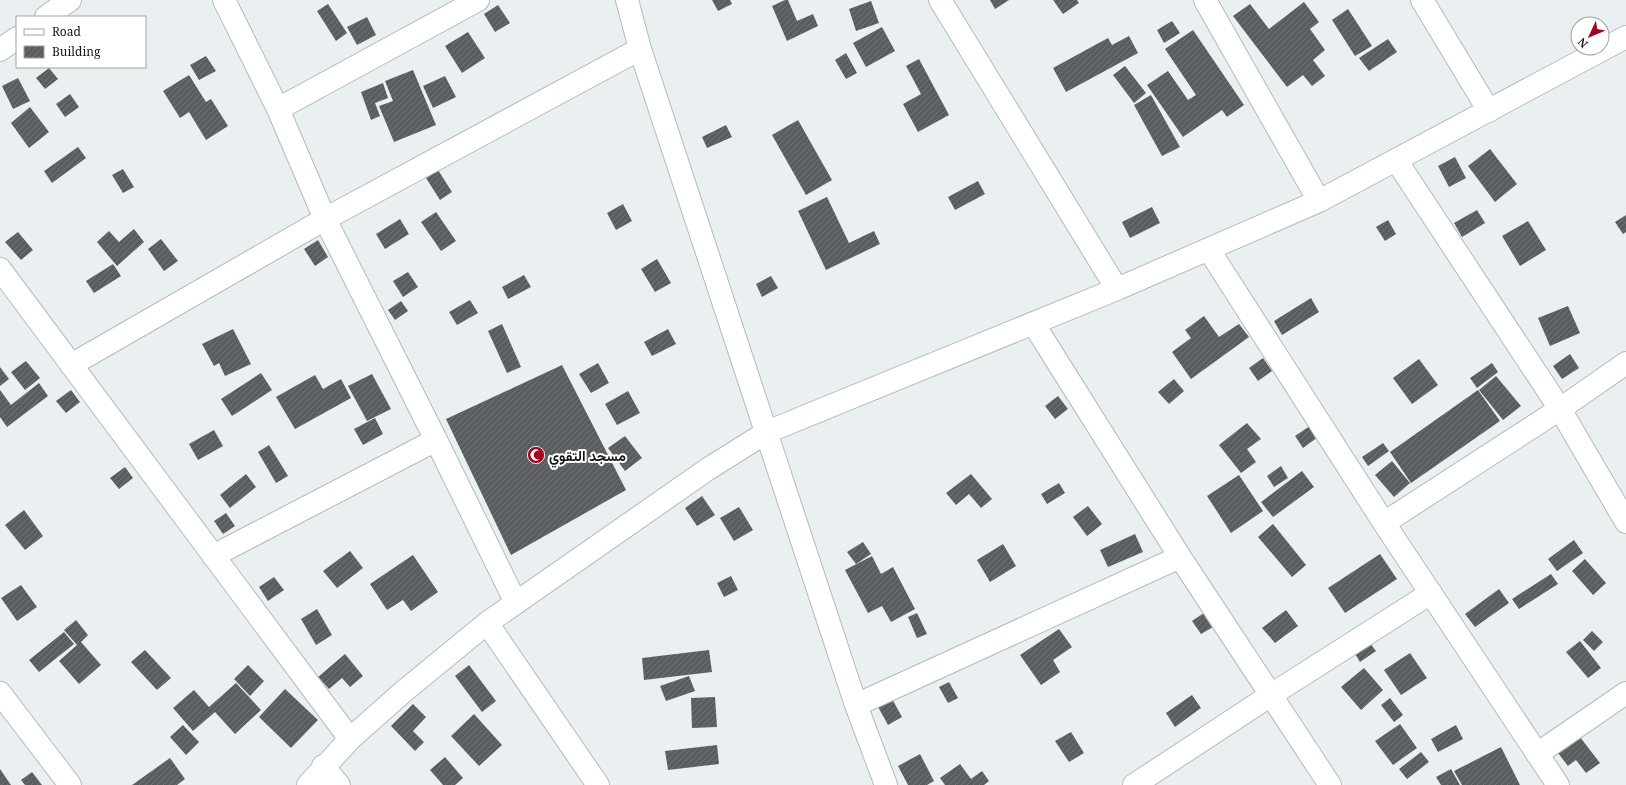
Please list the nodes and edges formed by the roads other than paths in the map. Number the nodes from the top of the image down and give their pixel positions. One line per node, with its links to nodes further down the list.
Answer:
1 (70, 0): 8 (street)
2 (224, 0): 13 (street)
3 (478, 0): 13 (street)
4 (627, 0): 11 (street)
5 (940, 0): 20 (street)
6 (1205, 0): 16 (street)
7 (1422, 0): 14 (street)
8 (47, 16)
9 (1626, 38): 14 (street)
10 (16, 39): 12 (street)
11 (640, 49): 17 (street); 25 (street)
12 (0, 50)
13 (278, 109): 17 (street)
14 (1489, 111): 15 (street)
15 (1396, 160): 16 (street); 24 (street)
16 (1319, 201): 18 (street)
17 (325, 219): 23 (street); 26 (street)
18 (1210, 250): 20 (street); 28 (street)
19 (0, 269): 23 (street)
20 (1117, 289): 21 (street)
21 (1033, 324): 25 (street); 30 (street)
22 (1626, 363): 24 (street)
23 (72, 365): 29 (street)
24 (1560, 409): 27 (street); 28 (street)
25 (766, 432): 32 (street); 37 (street)
26 (436, 440): 29 (street); 32 (street)
27 (1626, 522)
28 (1384, 523): 31 (street)
29 (213, 556): 38 (street)
30 (1180, 557): 36 (street); 37 (street)
31 (1431, 593): 36 (street); 39 (street)
32 (516, 603): 33 (street)
33 (487, 623): 38 (street); 44 (street)
34 (0, 693): 41 (street)
35 (1626, 693): 39 (street)
36 (1271, 695): 46 (street); 47 (street)
37 (856, 705): 45 (street)
38 (350, 739): 40 (street)
39 (1537, 754): 48 (street)
40 (324, 766): 42 (street); 43 (street)
41 (70, 785)
42 (308, 785)
43 (339, 785)
44 (598, 785)
45 (886, 785)
46 (1134, 785)
47 (1330, 785)
48 (1558, 785)

